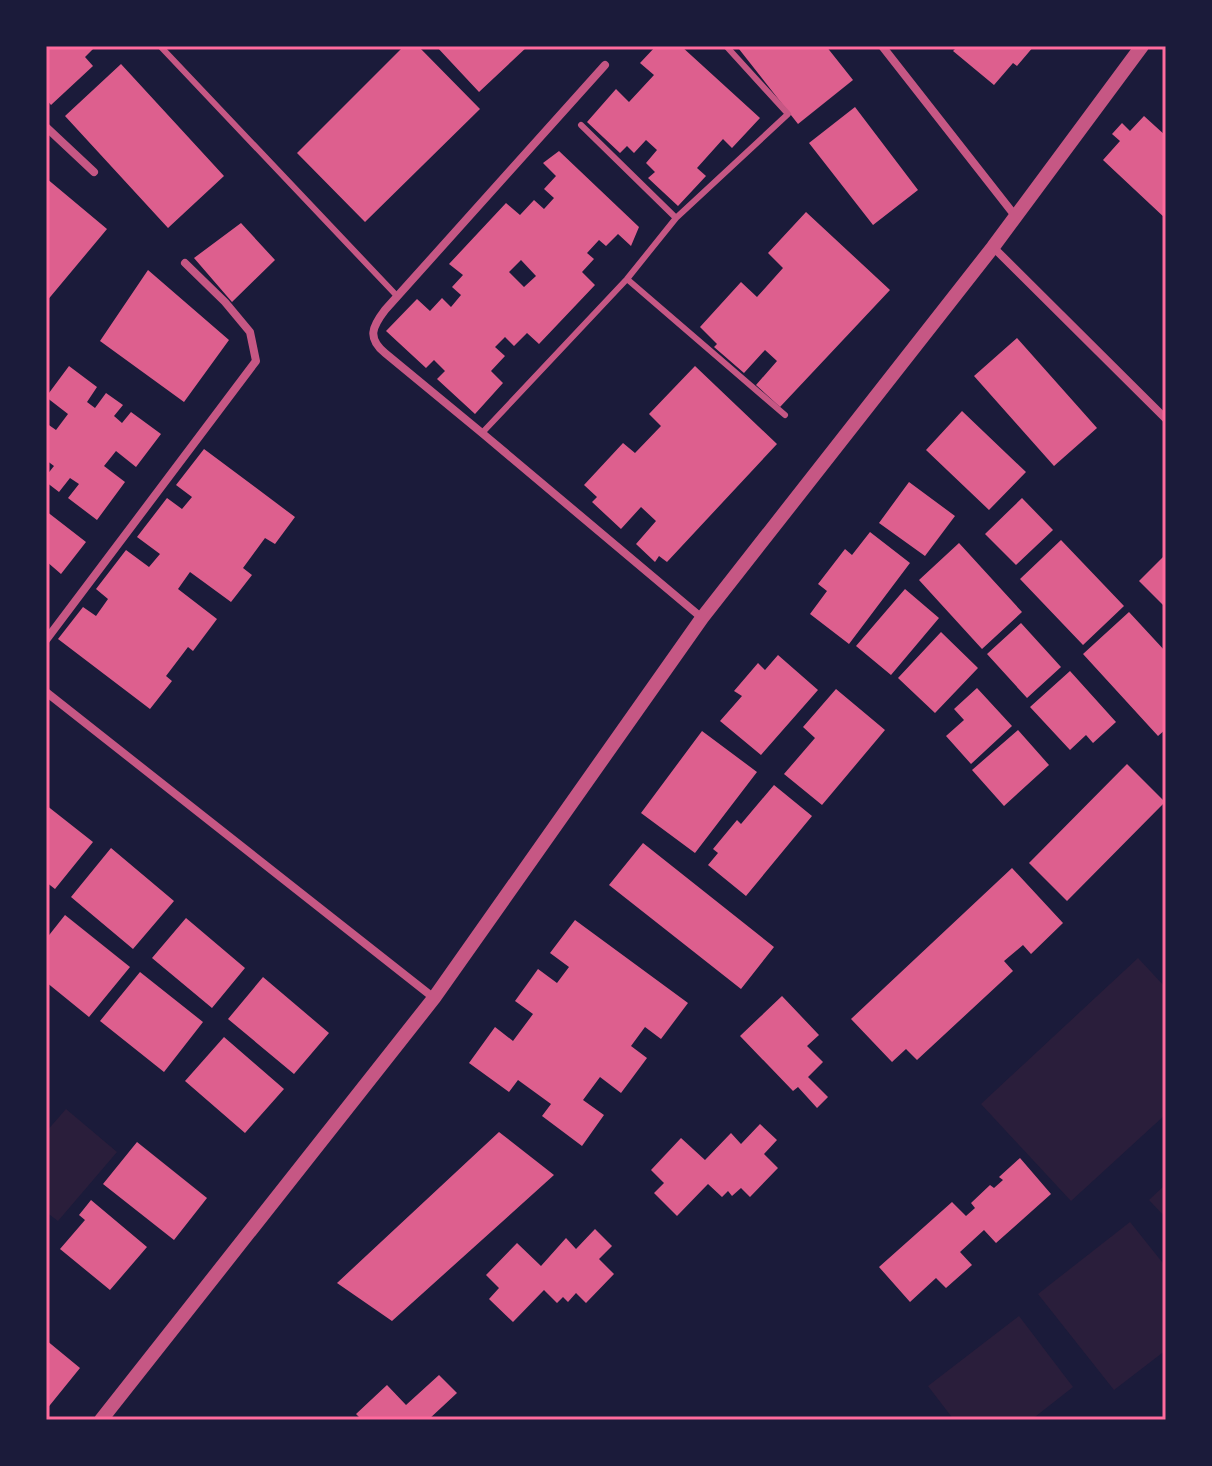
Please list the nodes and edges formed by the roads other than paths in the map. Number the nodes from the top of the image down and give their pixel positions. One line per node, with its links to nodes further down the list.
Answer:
1 (160, 46): 14 (lane)
2 (726, 46): 10 (lane)
3 (882, 46): 9 (street)
4 (1142, 46): 9 (street)
5 (605, 65): 14 (street)
6 (581, 125): 10 (lane)
7 (46, 127): 8 (street)
8 (94, 172)
9 (1016, 217): 11 (street)
10 (676, 218): 13 (lane)
11 (993, 247): 16 (street); 18 (street)
12 (185, 263): 19 (street)
13 (627, 279): 15 (lane); 17 (lane)
14 (397, 296): 17 (street)
15 (785, 415)
16 (1166, 419)
17 (482, 433): 18 (street)
18 (702, 618): 21 (street)
19 (46, 640)
20 (46, 692): 21 (street)
21 (434, 998): 22 (street)
22 (101, 1420)

